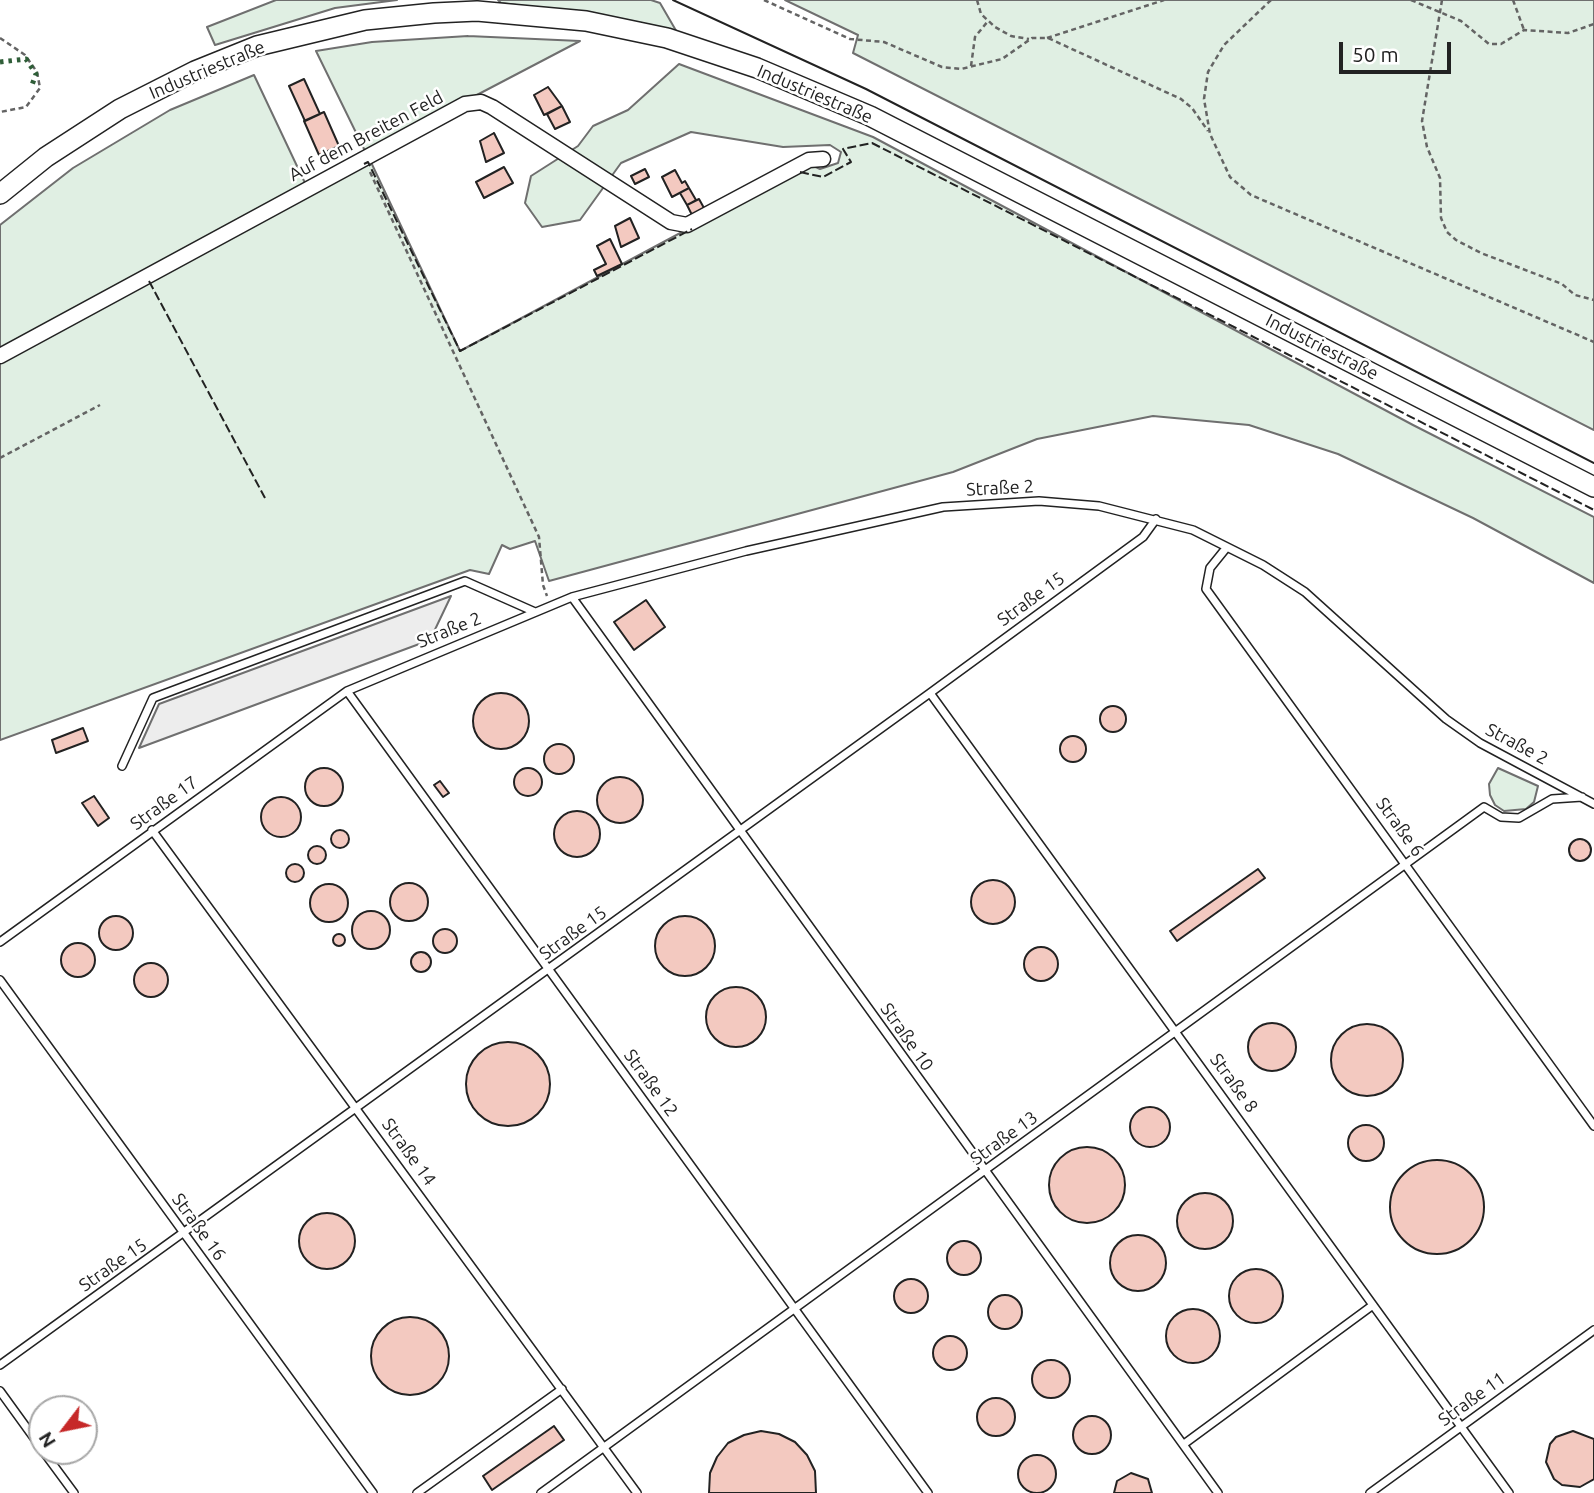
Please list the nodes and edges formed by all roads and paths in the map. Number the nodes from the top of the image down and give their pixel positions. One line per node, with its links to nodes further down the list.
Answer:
1 (764, 0): 15 (path)
2 (976, 0): 9 (path)
3 (1164, 0): 14 (path)
4 (1271, 0): 17 (path)
5 (1411, 0): 8 (path)
6 (1442, 0): 8 (path)
7 (1513, 0): 11 (path)
8 (1438, 11): 11 (path); 21 (path)
9 (988, 20): 13 (path); 15 (path)
10 (1594, 24): 11 (path)
11 (1524, 30)
12 (0, 38): 16 (path)
13 (1032, 38): 14 (path); 15 (path)
14 (1047, 38): 17 (path)
15 (971, 66)
16 (0, 112)
17 (1210, 134): 22 (path)
18 (822, 159): 23 (street, Auf dem Breiten Feld)
19 (366, 163): 30 (path)
20 (0, 194): 26 (main road, Industriestraße)
21 (1594, 300)
22 (1594, 342)
23 (0, 356)
24 (100, 405): 25 (path)
25 (0, 458)
26 (1594, 487)
27 (1156, 519): 28 (lane, Straße 2); 29 (lane, Straße 2); 33 (lane, Straße 15)
28 (1227, 547): 35 (lane, Straße 2); 39 (lane, Straße 6)
29 (572, 597): 30 (lane, Straße 2); 38 (lane, Straße 10)
30 (552, 605): 31 (lane, Straße 2)
31 (535, 612): 32 (lane, Straße 2); 34 (lane)
32 (347, 691): 37 (lane, Straße 17); 41 (lane, Straße 12)
33 (930, 693): 38 (lane, Straße 15); 43 (lane, Straße 8)
34 (122, 766)
35 (1583, 797): 36 (lane, Straße 2); 39 (lane, Straße 13)
36 (1594, 804)
37 (152, 830): 40 (lane, Straße 17); 44 (lane, Straße 14)
38 (741, 830): 41 (lane, Straße 15); 46 (lane, Straße 10)
39 (1408, 864): 43 (lane, Straße 13); 45 (lane, Straße 6)
40 (0, 942)
41 (549, 970): 44 (lane, Straße 15); 49 (lane, Straße 12)
42 (0, 980): 47 (lane, Straße 16)
43 (1178, 1032): 46 (lane, Straße 13); 48 (lane, Straße 8)
44 (357, 1107): 47 (lane, Straße 15); 52 (lane, Straße 14)
45 (1594, 1126)
46 (984, 1172): 49 (lane, Straße 13); 56 (lane, Straße 10)
47 (184, 1233): 51 (lane, Straße 15); 60 (lane, Straße 16)
48 (1373, 1305): 54 (lane, Straße 8); 56 (lane)
49 (795, 1308): 57 (lane, Straße 13); 64 (lane, Straße 12)
50 (1594, 1330): 54 (lane, Straße 11)
51 (0, 1364)
52 (562, 1389): 57 (lane, Straße 14); 61 (lane)
53 (0, 1391): 55 (lane)
54 (1461, 1426): 66 (lane, Straße 11); 67 (lane, Straße 8)
55 (28, 1429)
56 (1184, 1444): 65 (lane, Straße 10)
57 (604, 1448): 62 (lane, Straße 13); 63 (lane, Straße 14)
58 (54, 1465): 59 (lane)
59 (74, 1493)
60 (373, 1493)
61 (417, 1493)
62 (541, 1493)
63 (637, 1493)
64 (928, 1493)
65 (1218, 1493)
66 (1370, 1493)
67 (1509, 1493)

